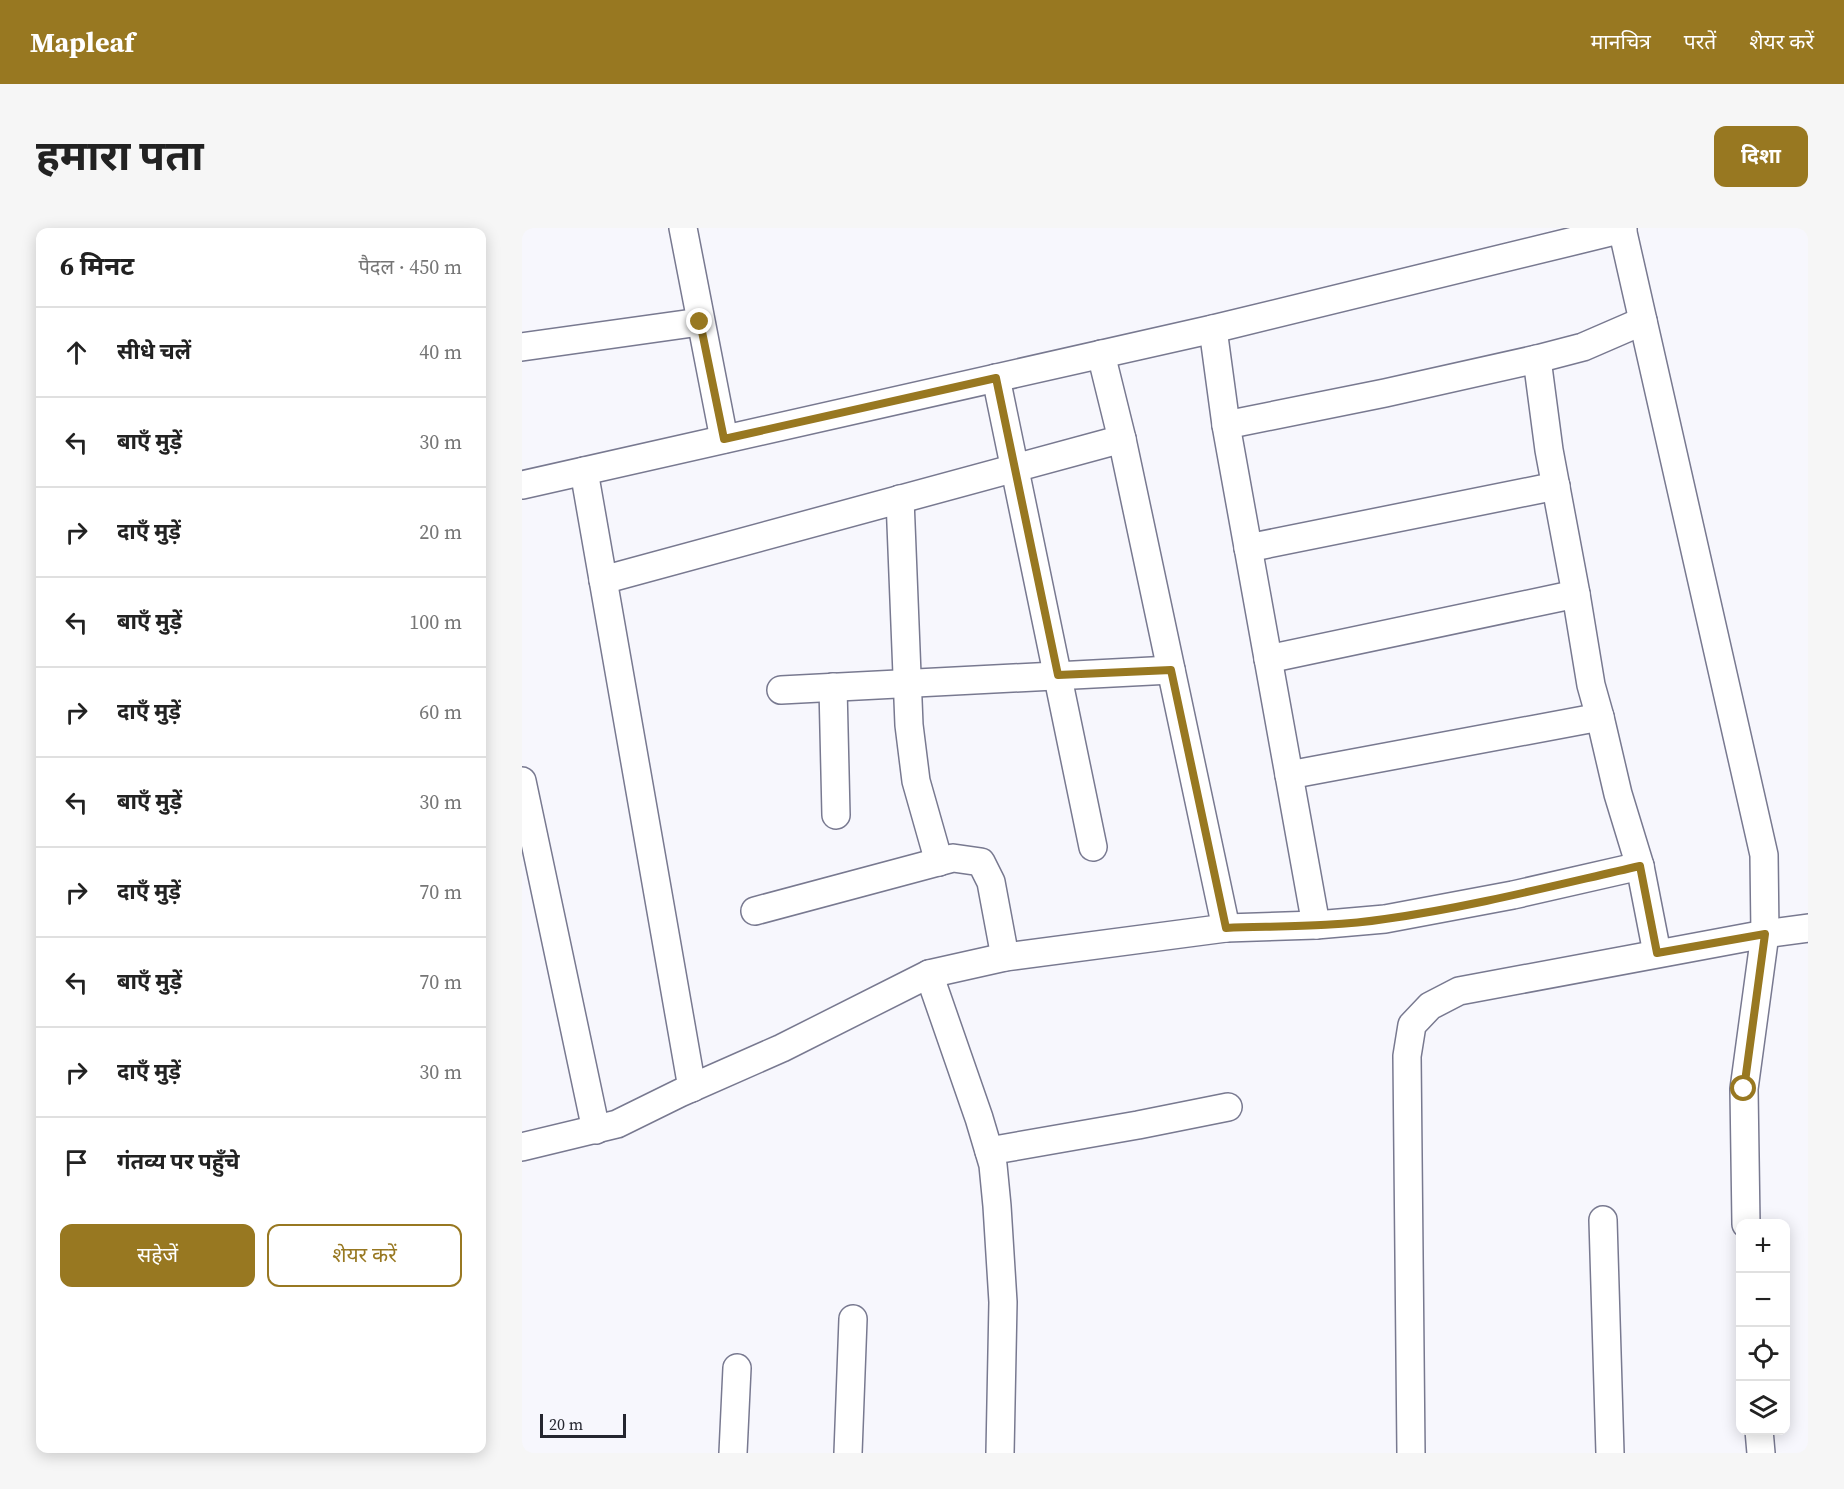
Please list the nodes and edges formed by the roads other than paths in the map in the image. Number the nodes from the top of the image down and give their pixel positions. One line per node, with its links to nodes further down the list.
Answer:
1 (683, 228): 4 (street)
2 (1623, 229): 3 (street); 5 (street)
3 (1643, 321): 8 (street); 38 (street)
4 (700, 322): 6 (street); 11 (street)
5 (1213, 329): 7 (street); 10 (street)
6 (522, 347)
7 (1101, 354): 9 (street); 12 (street)
8 (1537, 359): 10 (street); 16 (street)
9 (996, 378): 11 (street); 13 (street)
10 (1226, 425): 18 (street)
11 (724, 439): 14 (street)
12 (1122, 439): 13 (street); 22 (street)
13 (1014, 468): 17 (street); 23 (street)
14 (584, 471): 15 (street); 19 (street)
15 (522, 485)
16 (1556, 486): 18 (street); 20 (street)
17 (900, 500): 19 (street); 24 (street)
18 (1248, 548): 21 (street)
19 (603, 580): 42 (street)
20 (1576, 594): 21 (street); 27 (street)
21 (1268, 659): 28 (street)
22 (1171, 670): 23 (street); 36 (street)
23 (1058, 675): 24 (street); 31 (street)
24 (906, 683): 25 (street); 32 (street)
25 (834, 687): 26 (street); 30 (street)
26 (781, 690)
27 (1600, 717): 28 (street); 33 (street)
28 (1289, 775): 35 (street)
29 (522, 781): 44 (street)
30 (836, 815)
31 (1093, 847)
32 (939, 862): 34 (street); 40 (street)
33 (1640, 866): 35 (street); 39 (street)
34 (755, 911)
35 (1316, 926): 36 (street)
36 (1226, 928): 40 (street)
37 (1808, 928): 38 (street)
38 (1765, 934): 39 (street); 47 (street)
39 (1657, 953): 55 (street)
40 (1005, 957): 41 (street)
41 (929, 974): 42 (street); 46 (street)
42 (692, 1088): 44 (street)
43 (1228, 1107): 46 (street)
44 (596, 1130): 45 (street)
45 (522, 1147)
46 (989, 1151): 54 (street)
47 (1746, 1219)
48 (1603, 1221): 56 (street)
49 (853, 1319): 53 (street)
50 (737, 1368): 52 (street)
51 (1759, 1435): 57 (street)
52 (733, 1453)
53 (848, 1453)
54 (1000, 1453)
55 (1411, 1453)
56 (1610, 1453)
57 (1761, 1453)

